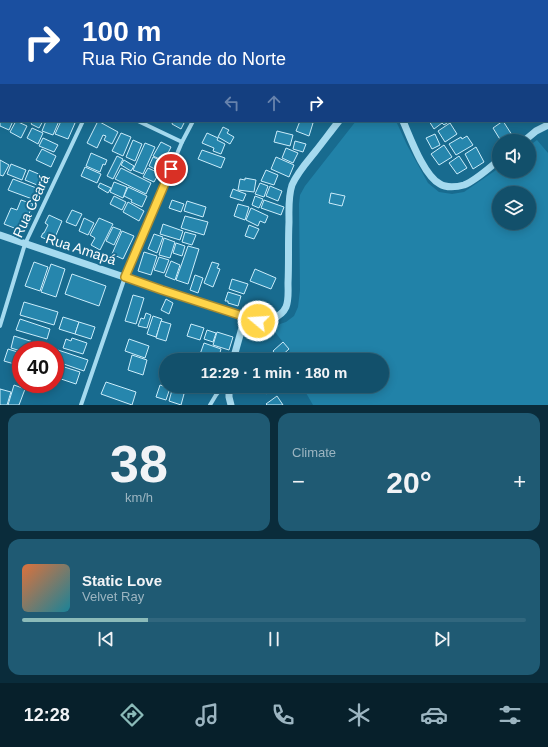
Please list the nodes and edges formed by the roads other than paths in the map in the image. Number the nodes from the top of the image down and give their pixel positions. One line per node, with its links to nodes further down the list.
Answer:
1 (83, 122): 11 (street, Rua Ceará)
2 (140, 122): 8 (street)
3 (192, 122): 8 (street)
4 (338, 122): 13 (street, Rua Amapá)
5 (403, 122): 9 (street)
6 (548, 125): 7 (street)
7 (532, 134)
8 (182, 142): 12 (street)
9 (492, 166)
10 (0, 235): 11 (street, Rua Amapá)
11 (25, 244): 12 (street, Rua Amapá); 14 (street, Rua Ceará)
12 (125, 277): 13 (street, Rua Amapá); 18 (street)
13 (245, 317): 15 (street)
14 (0, 326)
15 (235, 353)
16 (218, 393): 19 (street)
17 (229, 393): 20 (street)
18 (81, 405)
19 (210, 405)
20 (232, 405)

